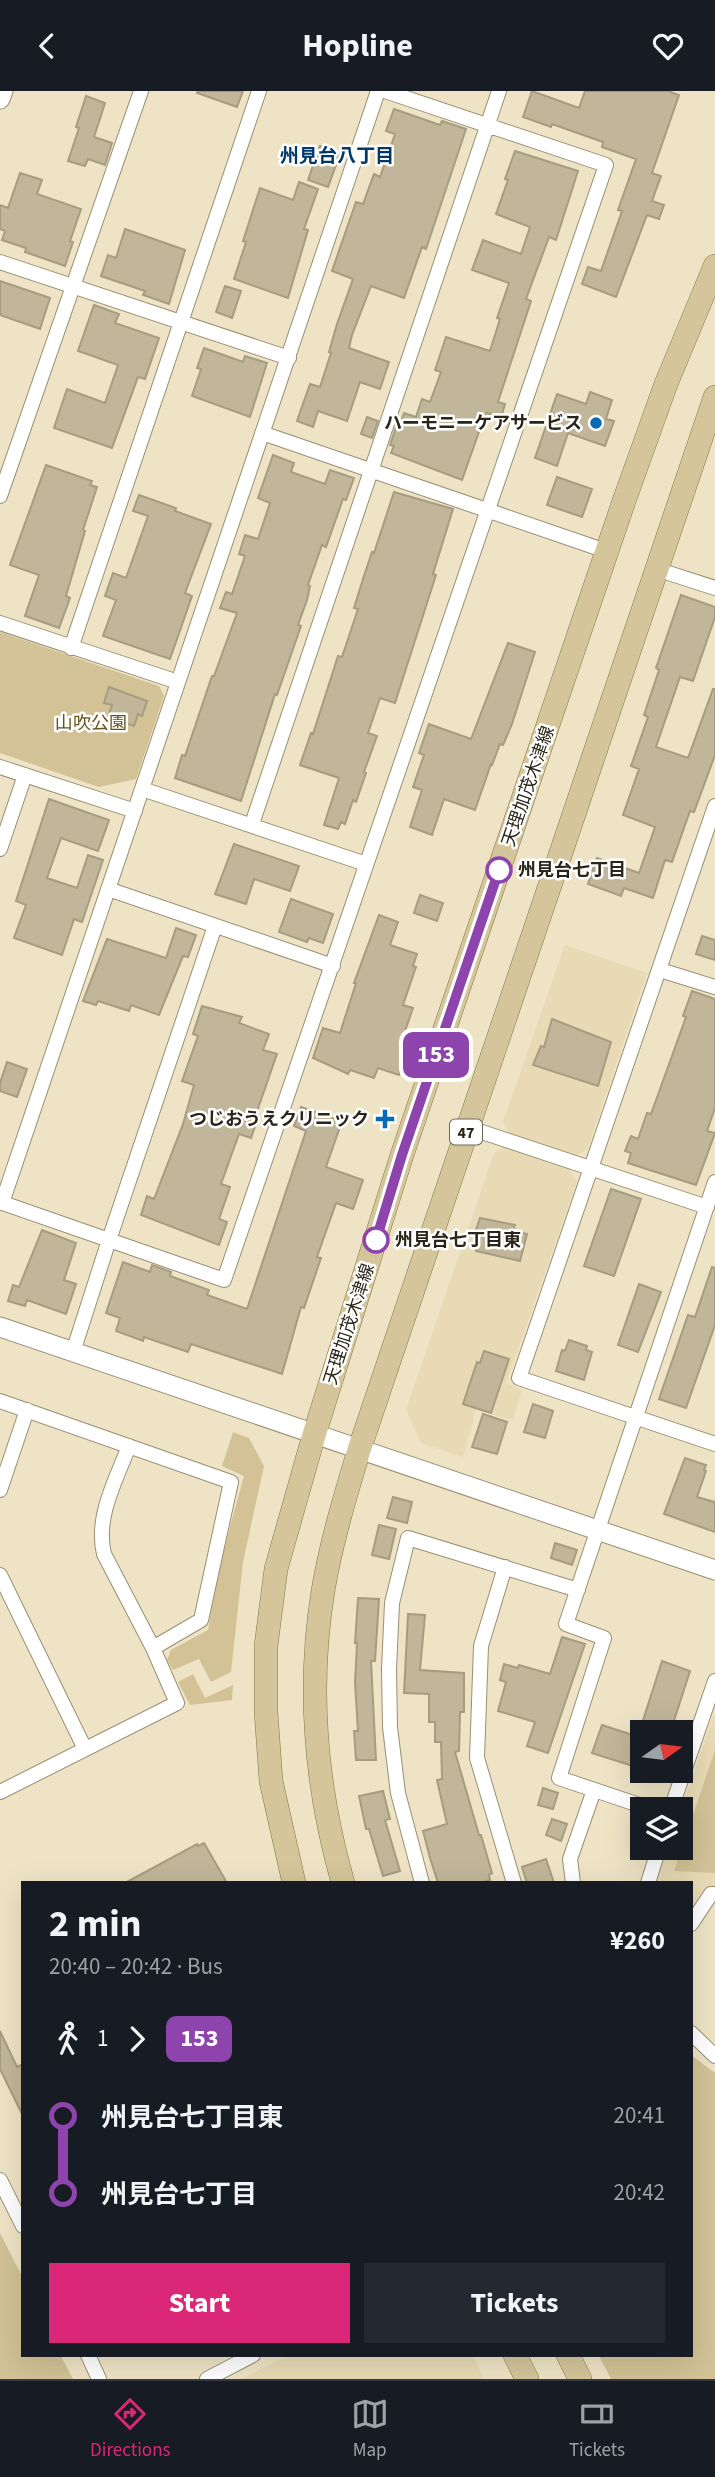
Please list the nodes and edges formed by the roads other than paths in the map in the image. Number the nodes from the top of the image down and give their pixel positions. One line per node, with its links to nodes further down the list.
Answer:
1 (3, 91): 7 (street)
2 (141, 91): 11 (street)
3 (259, 91): 12 (street)
4 (378, 91): 13 (street)
5 (385, 91): 8 (street)
6 (499, 91): 8 (street)
7 (0, 99)
8 (486, 125): 16 (street); 18 (street)
9 (0, 262): 11 (street)
10 (715, 266): 19 (main road, 天理加茂木津線)
11 (71, 286): 12 (street); 17 (street)
12 (180, 323): 13 (street); 23 (street)
13 (289, 358): 15 (street)
14 (715, 397): 20 (main road, 47)
15 (262, 433): 16 (street); 24 (street)
16 (372, 470): 18 (street); 30 (street)
17 (0, 496)
18 (488, 509): 19 (street); 32 (street)
19 (609, 552): 49 (main road, 天理加茂木津線)
20 (656, 569): 21 (street); 38 (main road, 47)
21 (715, 588)
22 (0, 623): 23 (street)
23 (71, 648): 24 (street)
24 (178, 682): 27 (street)
25 (0, 767): 26 (street)
26 (25, 775): 29 (street); 31 (street)
27 (142, 789): 29 (street); 30 (street)
28 (715, 806): 36 (street)
29 (135, 811): 33 (street)
30 (252, 824): 32 (street)
31 (0, 849)
32 (366, 864): 35 (street)
33 (108, 889): 34 (street); 41 (street)
34 (215, 926): 35 (street); 43 (street)
35 (333, 966): 43 (street)
36 (660, 970): 37 (street); 39 (street)
37 (715, 987)
38 (467, 1127): 39 (street); 52 (main road, 47)
39 (590, 1168): 42 (street); 48 (street)
40 (715, 1182): 42 (street)
41 (1, 1202): 43 (street)
42 (707, 1207): 48 (street)
43 (109, 1240): 45 (street)
44 (0, 1327): 45 (street)
45 (72, 1352): 49 (street)
46 (0, 1401): 47 (street)
47 (27, 1410): 51 (street); 53 (street)
48 (635, 1417): 50 (street); 54 (street)
49 (314, 1435): 52 (street); 67 (main road, 天理加茂木津線)
50 (715, 1444)
51 (129, 1446): 59 (street); 59 (street)
52 (359, 1450): 54 (street); 68 (main road, 47)
53 (0, 1490)
54 (597, 1529): 56 (street); 58 (street)
55 (505, 1567): 58 (street); 69 (street); 70 (street)
56 (715, 1570)
57 (0, 1575): 61 (street)
58 (578, 1590): 62 (street)
59 (153, 1648): 61 (street)
60 (715, 1681): 64 (street)
61 (85, 1749): 63 (street)
62 (594, 1790): 65 (street); 71 (street)
63 (0, 1792)
64 (675, 1797)
65 (630, 1802)
66 (655, 1860): 72 (street)
67 (294, 1881)
68 (343, 1881)
69 (421, 1881)
70 (513, 1881)
71 (573, 1881)
72 (649, 1881)
73 (715, 1894): 74 (street)
74 (693, 1921)
75 (693, 2035): 76 (street)
76 (715, 2056)
77 (0, 2180): 78 (street)
78 (21, 2222)
79 (89, 2357): 83 (street)
80 (249, 2357): 84 (street)
81 (516, 2357): 85 (main road)
82 (569, 2357): 86 (main road)
83 (99, 2379)
84 (207, 2379)
85 (527, 2379)
86 (580, 2379)

